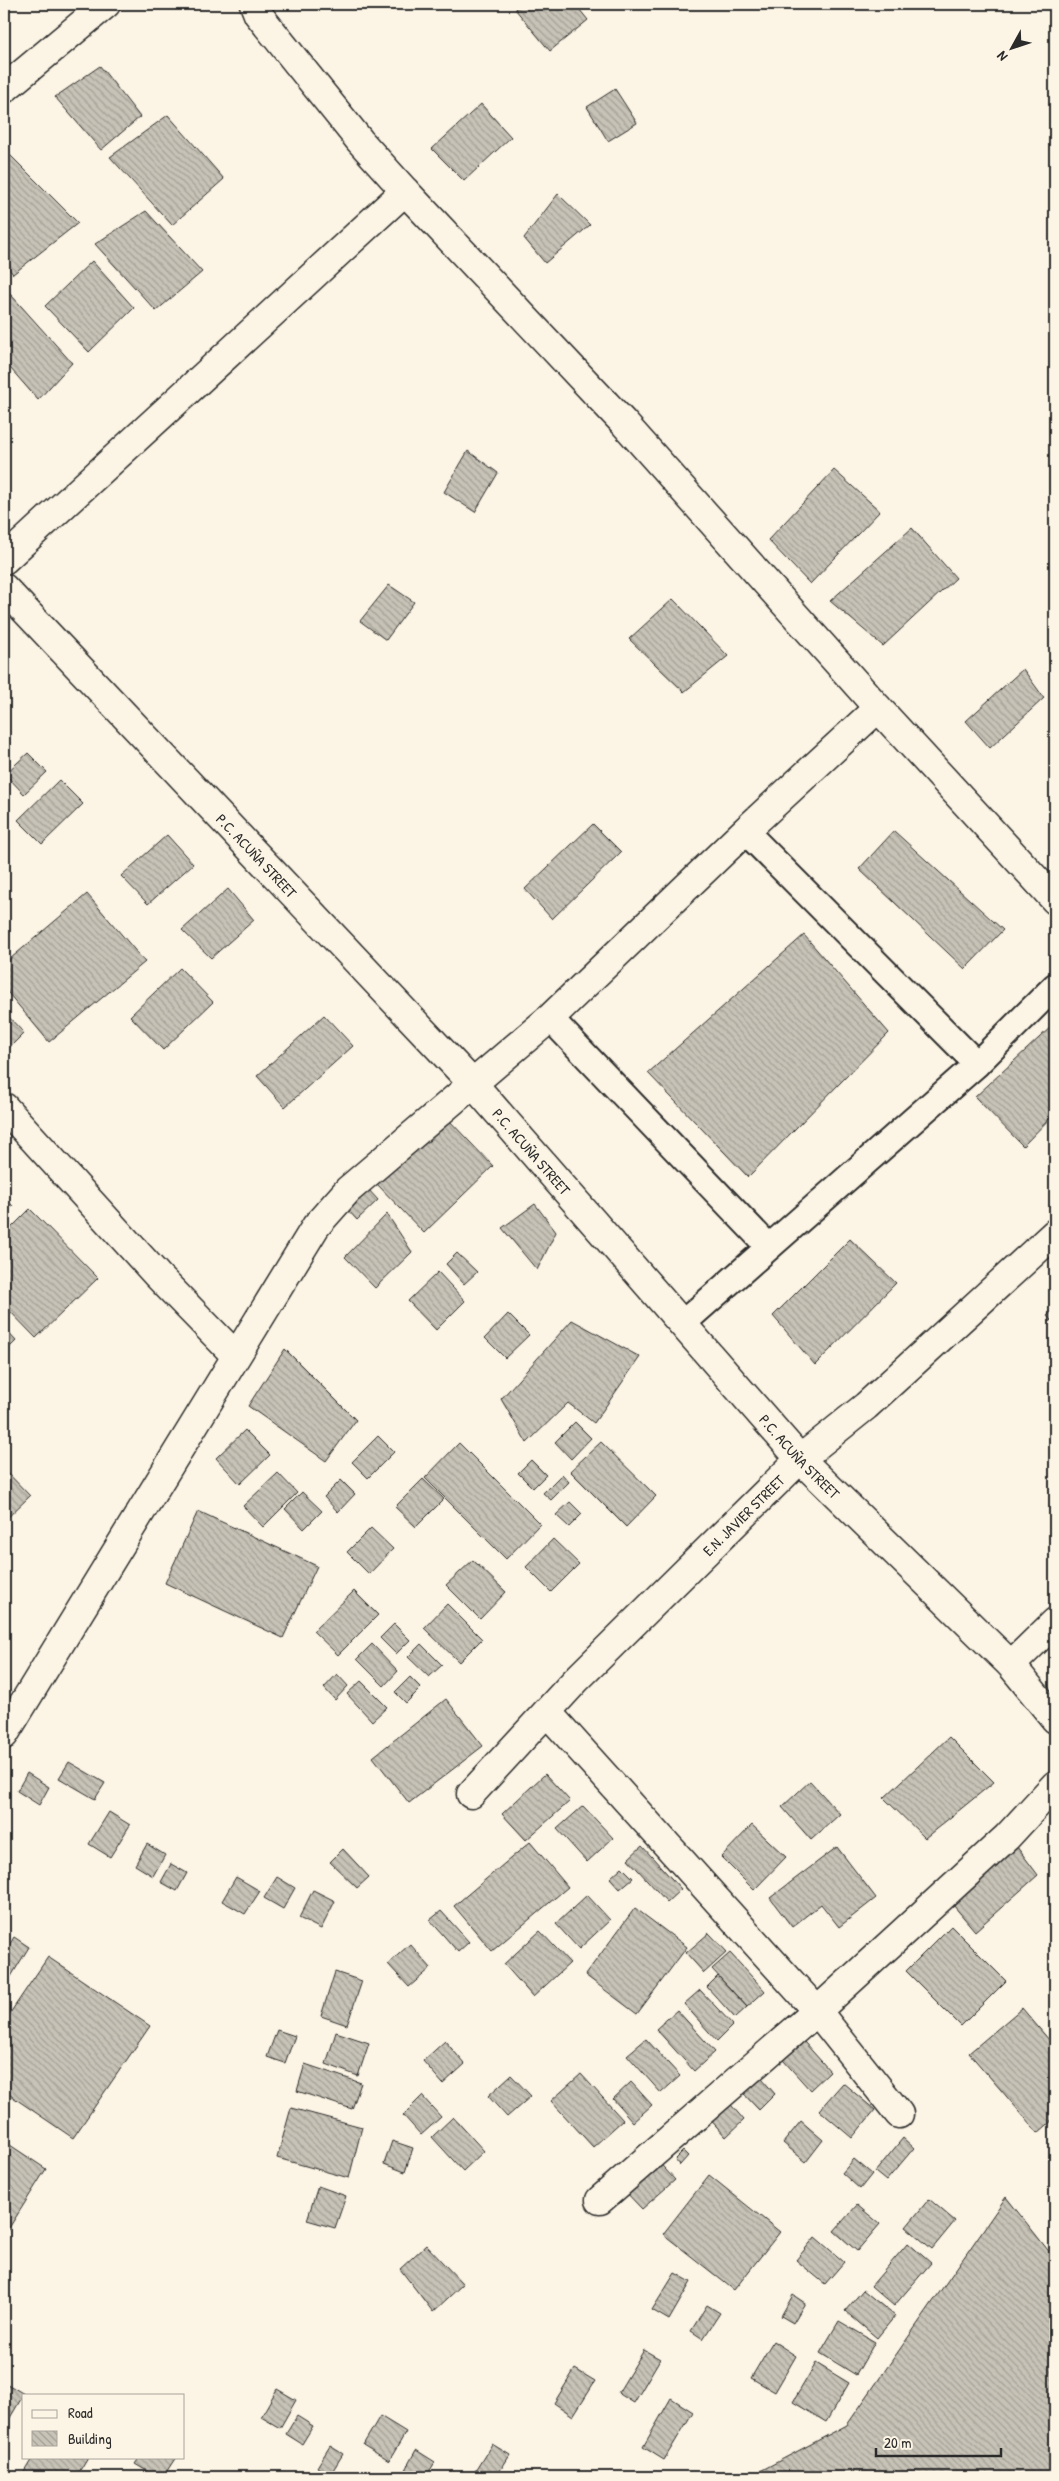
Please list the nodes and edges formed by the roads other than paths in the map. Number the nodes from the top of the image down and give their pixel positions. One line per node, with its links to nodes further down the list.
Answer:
1 (106, 4): 3 (street)
2 (254, 4): 4 (street)
3 (4, 89)
4 (405, 191): 5 (street); 7 (street)
5 (4, 560)
6 (4, 588): 13 (street, P.C. ACUÑA STREET)
7 (878, 708): 8 (street); 9 (street)
8 (745, 831): 11 (street); 12 (lane)
9 (1055, 900)
10 (1055, 986): 12 (lane)
11 (550, 1018): 13 (street); 16 (lane)
12 (977, 1064): 16 (lane)
13 (474, 1085): 17 (street, P.C. ACUÑA STREET); 18 (street)
14 (4, 1107): 18 (street)
15 (1055, 1233): 19 (street, E.N. JAVIER STREET)
16 (769, 1247): 17 (lane)
17 (682, 1324): 19 (street, P.C. ACUÑA STREET)
18 (235, 1355): 24 (street)
19 (800, 1458): 21 (street, P.C. ACUÑA STREET); 22 (street, E.N. JAVIER STREET)
20 (1055, 1622): 21 (street)
21 (1011, 1665): 23 (street, P.C. ACUÑA STREET)
22 (547, 1712): 26 (street, E.N. JAVIER STREET); 27 (street)
23 (1055, 1720)
24 (4, 1735)
25 (1055, 1785): 27 (street)
26 (471, 1794)
27 (817, 2011): 28 (street); 29 (street)
28 (899, 2114)
29 (600, 2200)

